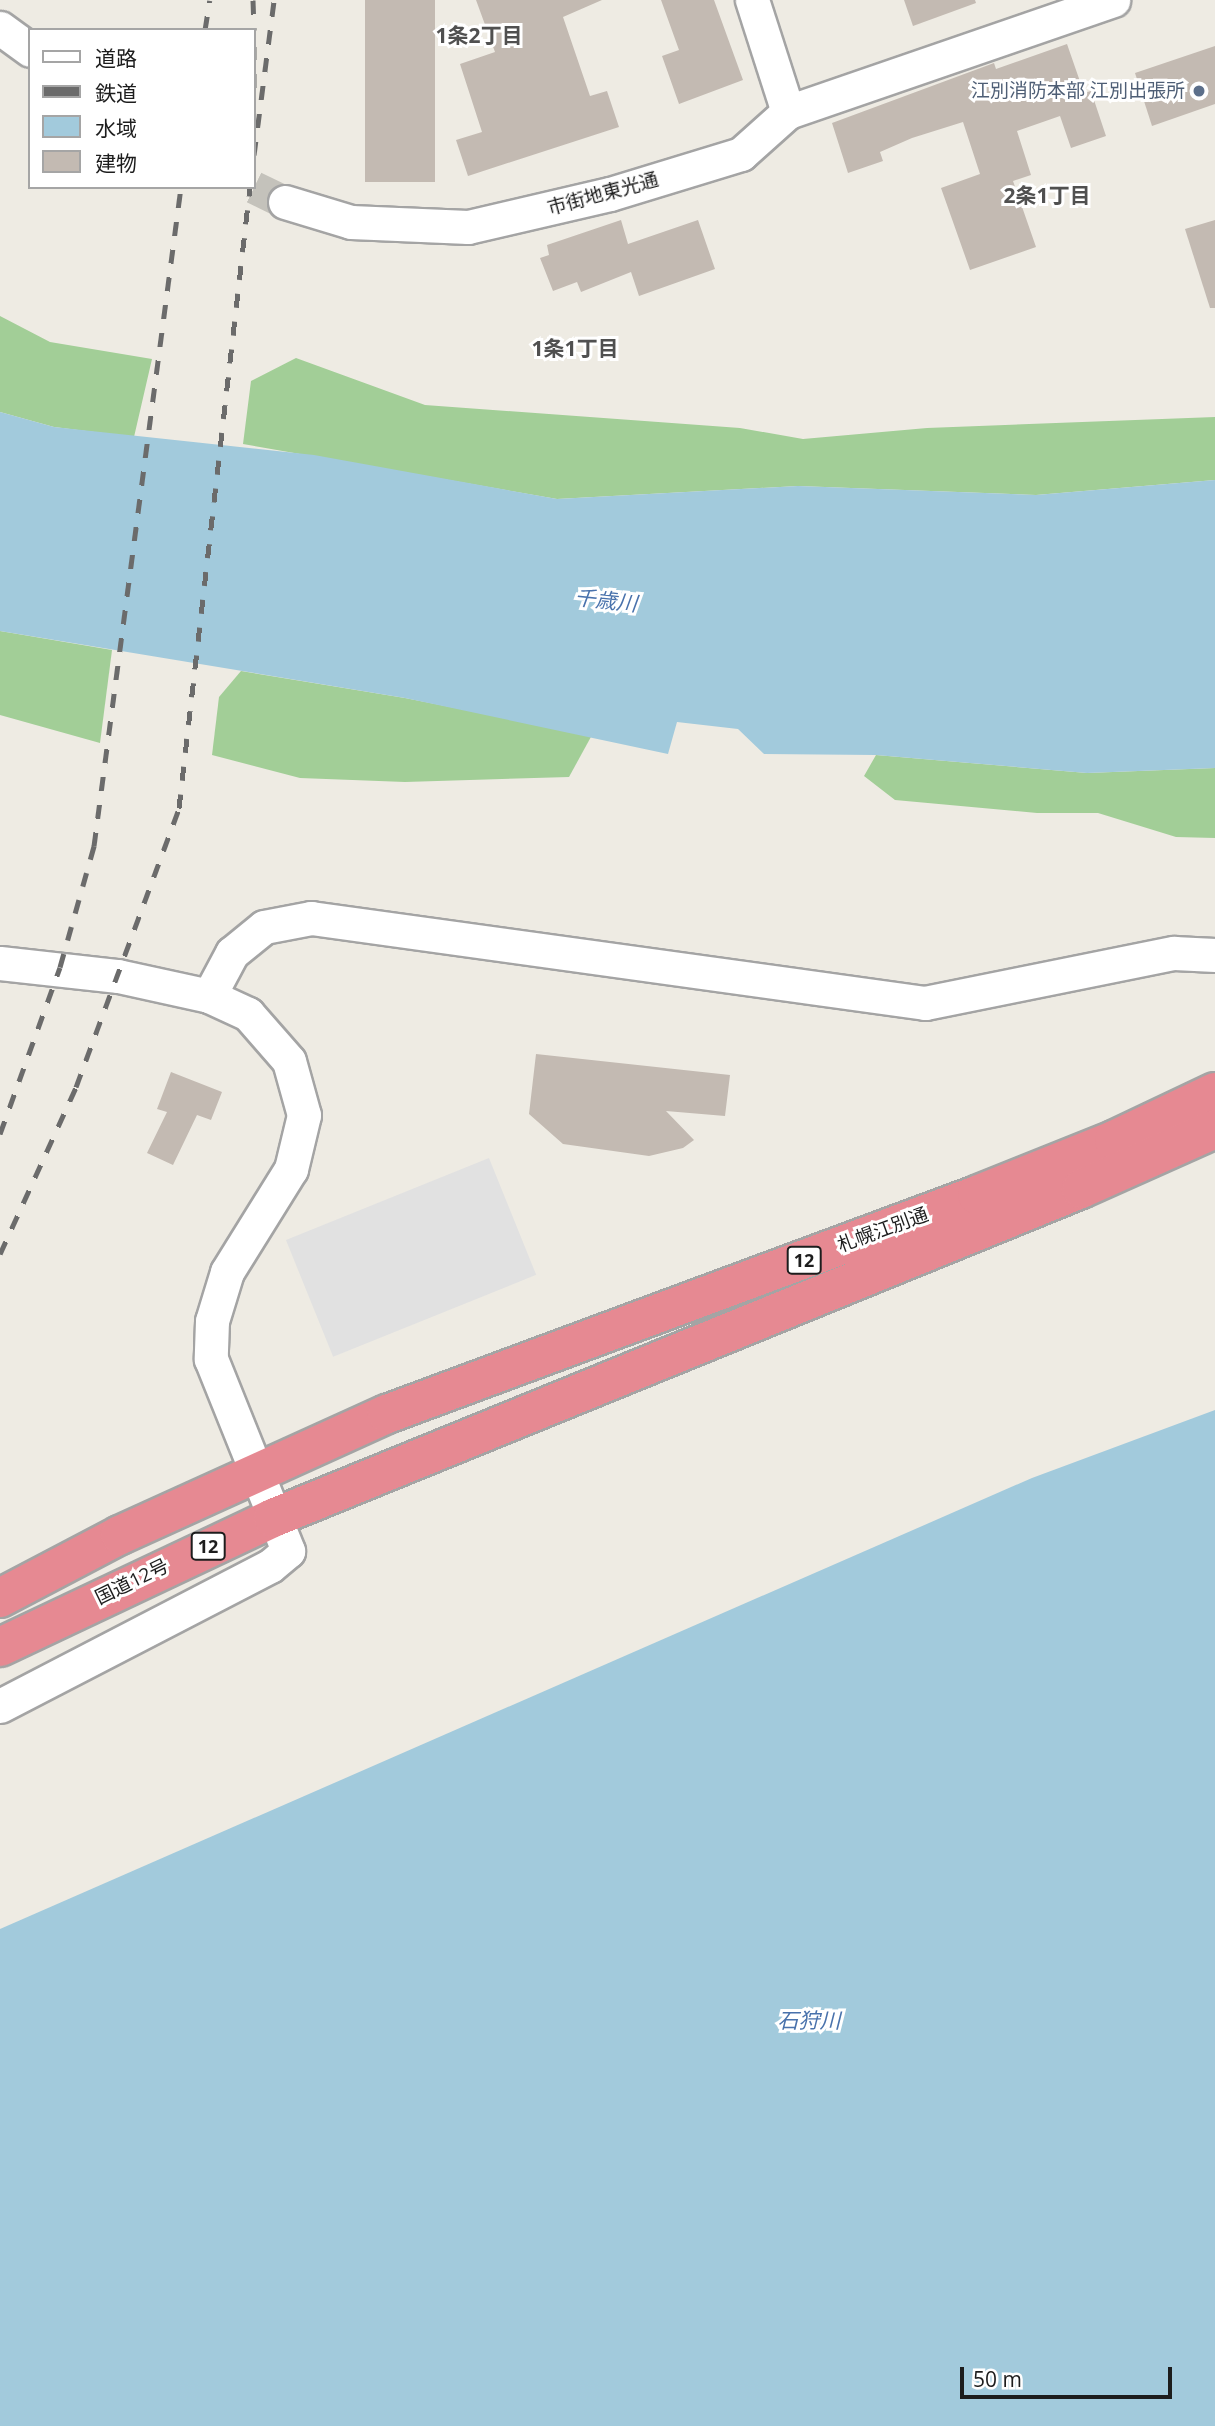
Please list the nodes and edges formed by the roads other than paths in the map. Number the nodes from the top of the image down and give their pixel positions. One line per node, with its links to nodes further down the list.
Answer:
1 (752, 0): 5 (street)
2 (1096, 3): 5 (street)
3 (0, 28): 4 (street)
4 (28, 49)
5 (788, 112): 6 (street, 市街地東光通)
6 (285, 202)
7 (1215, 955): 9 (street)
8 (0, 963): 9 (street)
9 (209, 996): 13 (street)
10 (1215, 1092): 13 (highway, 札幌江別通 / 12)
11 (1215, 1129): 12 (highway, 札幌江別通 / 12)
12 (420, 1455): 14 (highway, 国道12号 / 12)
13 (258, 1471): 14 (street); 15 (highway, 12)
14 (273, 1518): 16 (highway, 国道12号 / 12); 17 (street)
15 (0, 1598)
16 (0, 1647)
17 (0, 1706)

